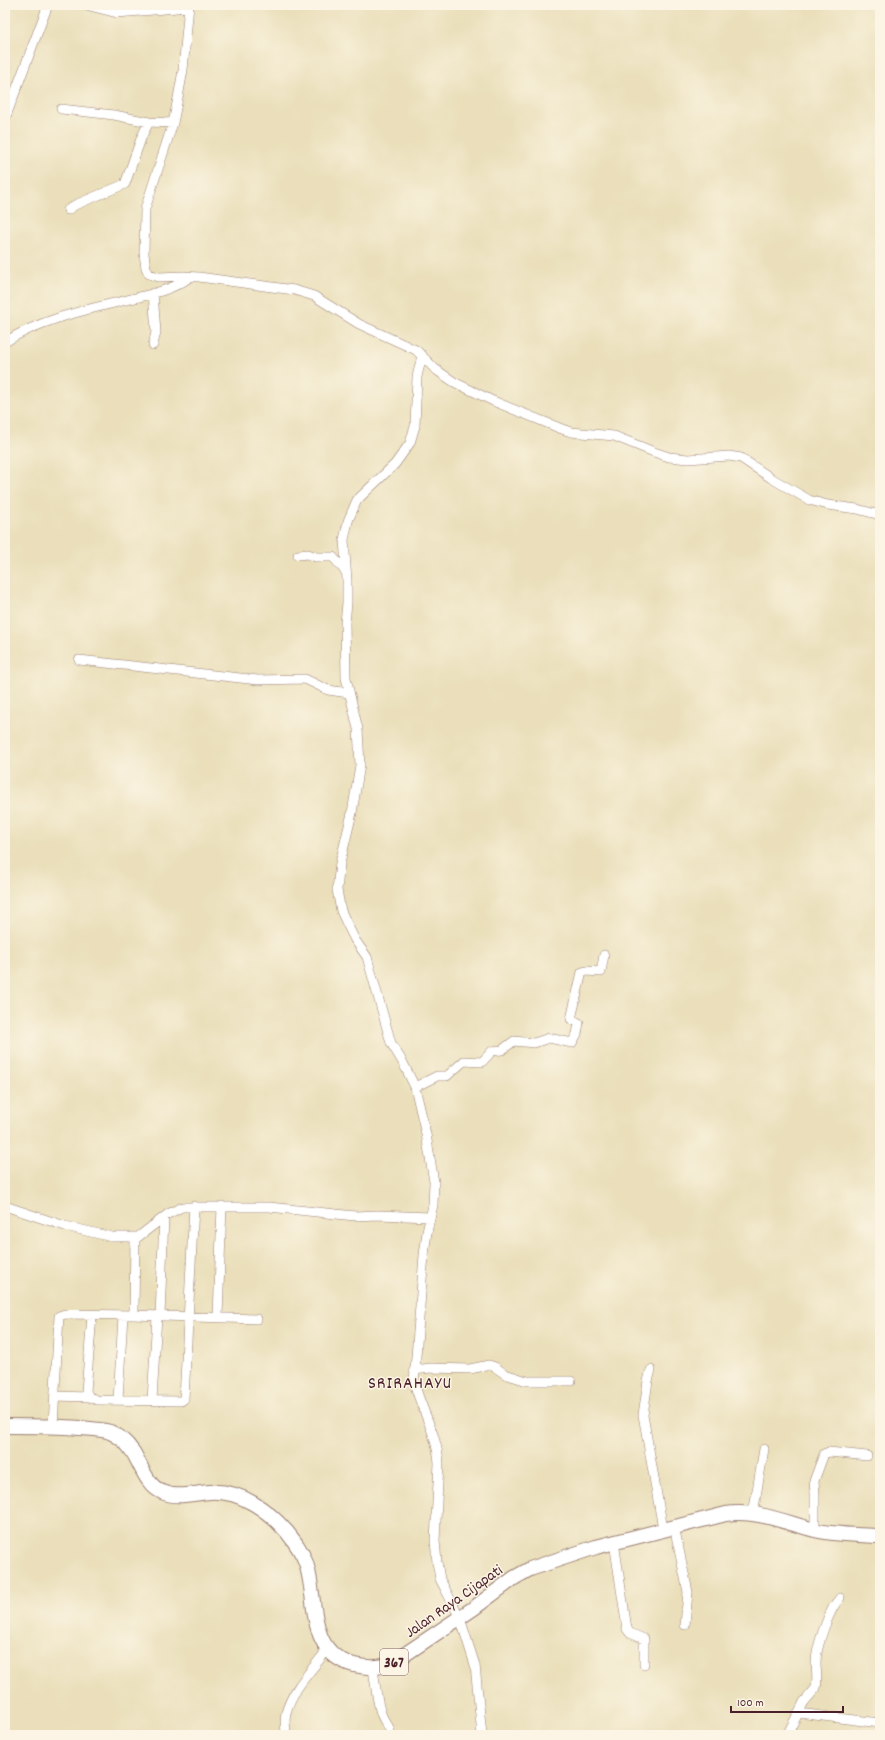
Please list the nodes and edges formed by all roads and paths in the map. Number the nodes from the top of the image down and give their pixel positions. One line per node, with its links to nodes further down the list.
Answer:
1 (48, 5): 6 (street)
2 (86, 5): 4 (street)
3 (189, 6): 4 (street); 8 (street)
4 (98, 7)
5 (61, 108): 7 (street)
6 (5, 119)
7 (149, 122): 8 (street); 9 (street)
8 (173, 123): 10 (street)
9 (68, 210)
10 (190, 277): 11 (street); 14 (street)
11 (154, 293): 12 (street); 13 (street)
12 (5, 342)
13 (153, 345)
14 (422, 355): 15 (street); 17 (street)
15 (880, 515)
16 (298, 555): 17 (street)
17 (346, 572): 19 (street)
18 (80, 660): 19 (street)
19 (349, 693): 21 (street)
20 (604, 955): 21 (street)
21 (415, 1087): 26 (street)
22 (5, 1206): 27 (street)
23 (194, 1206): 24 (street); 25 (street); 31 (street)
24 (222, 1206): 26 (street); 32 (street)
25 (164, 1217): 27 (street); 30 (street)
26 (430, 1217): 34 (street)
27 (135, 1237): 29 (street)
28 (92, 1315): 29 (street); 37 (street); 38 (street)
29 (128, 1316): 30 (street); 39 (street)
30 (159, 1316): 31 (street); 40 (street)
31 (189, 1316): 32 (street); 40 (street)
32 (218, 1317): 33 (street)
33 (257, 1319)
34 (414, 1370): 36 (street); 51 (street)
35 (651, 1370): 46 (street)
36 (571, 1381)
37 (55, 1396): 38 (street); 42 (street)
38 (88, 1397): 39 (street)
39 (118, 1400): 40 (street)
40 (152, 1400)
41 (5, 1426): 42 (main road)
42 (53, 1426): 53 (main road)
43 (764, 1449): 45 (street)
44 (867, 1456): 47 (street)
45 (753, 1514): 46 (main road, Jalan Raya Cijapati / 367); 47 (main road, Jalan Raya Cijapati / 367)
46 (668, 1528): 49 (main road, Jalan Raya Cijapati / 367); 52 (street)
47 (815, 1530): 48 (main road, Jalan Raya Cijapati / 367)
48 (880, 1536)
49 (614, 1542): 51 (main road, Jalan Raya Cijapati / 367); 54 (street)
50 (840, 1598): 56 (street)
51 (460, 1618): 55 (main road, Jalan Raya Cijapati / 367); 60 (street)
52 (685, 1625)
53 (327, 1650): 55 (main road, Jalan Raya Cijapati / 367); 58 (street)
54 (644, 1664)
55 (373, 1668): 59 (street)
56 (798, 1713): 57 (street); 61 (street)
57 (880, 1723)
58 (286, 1735)
59 (390, 1735)
60 (482, 1735)
61 (787, 1735)

